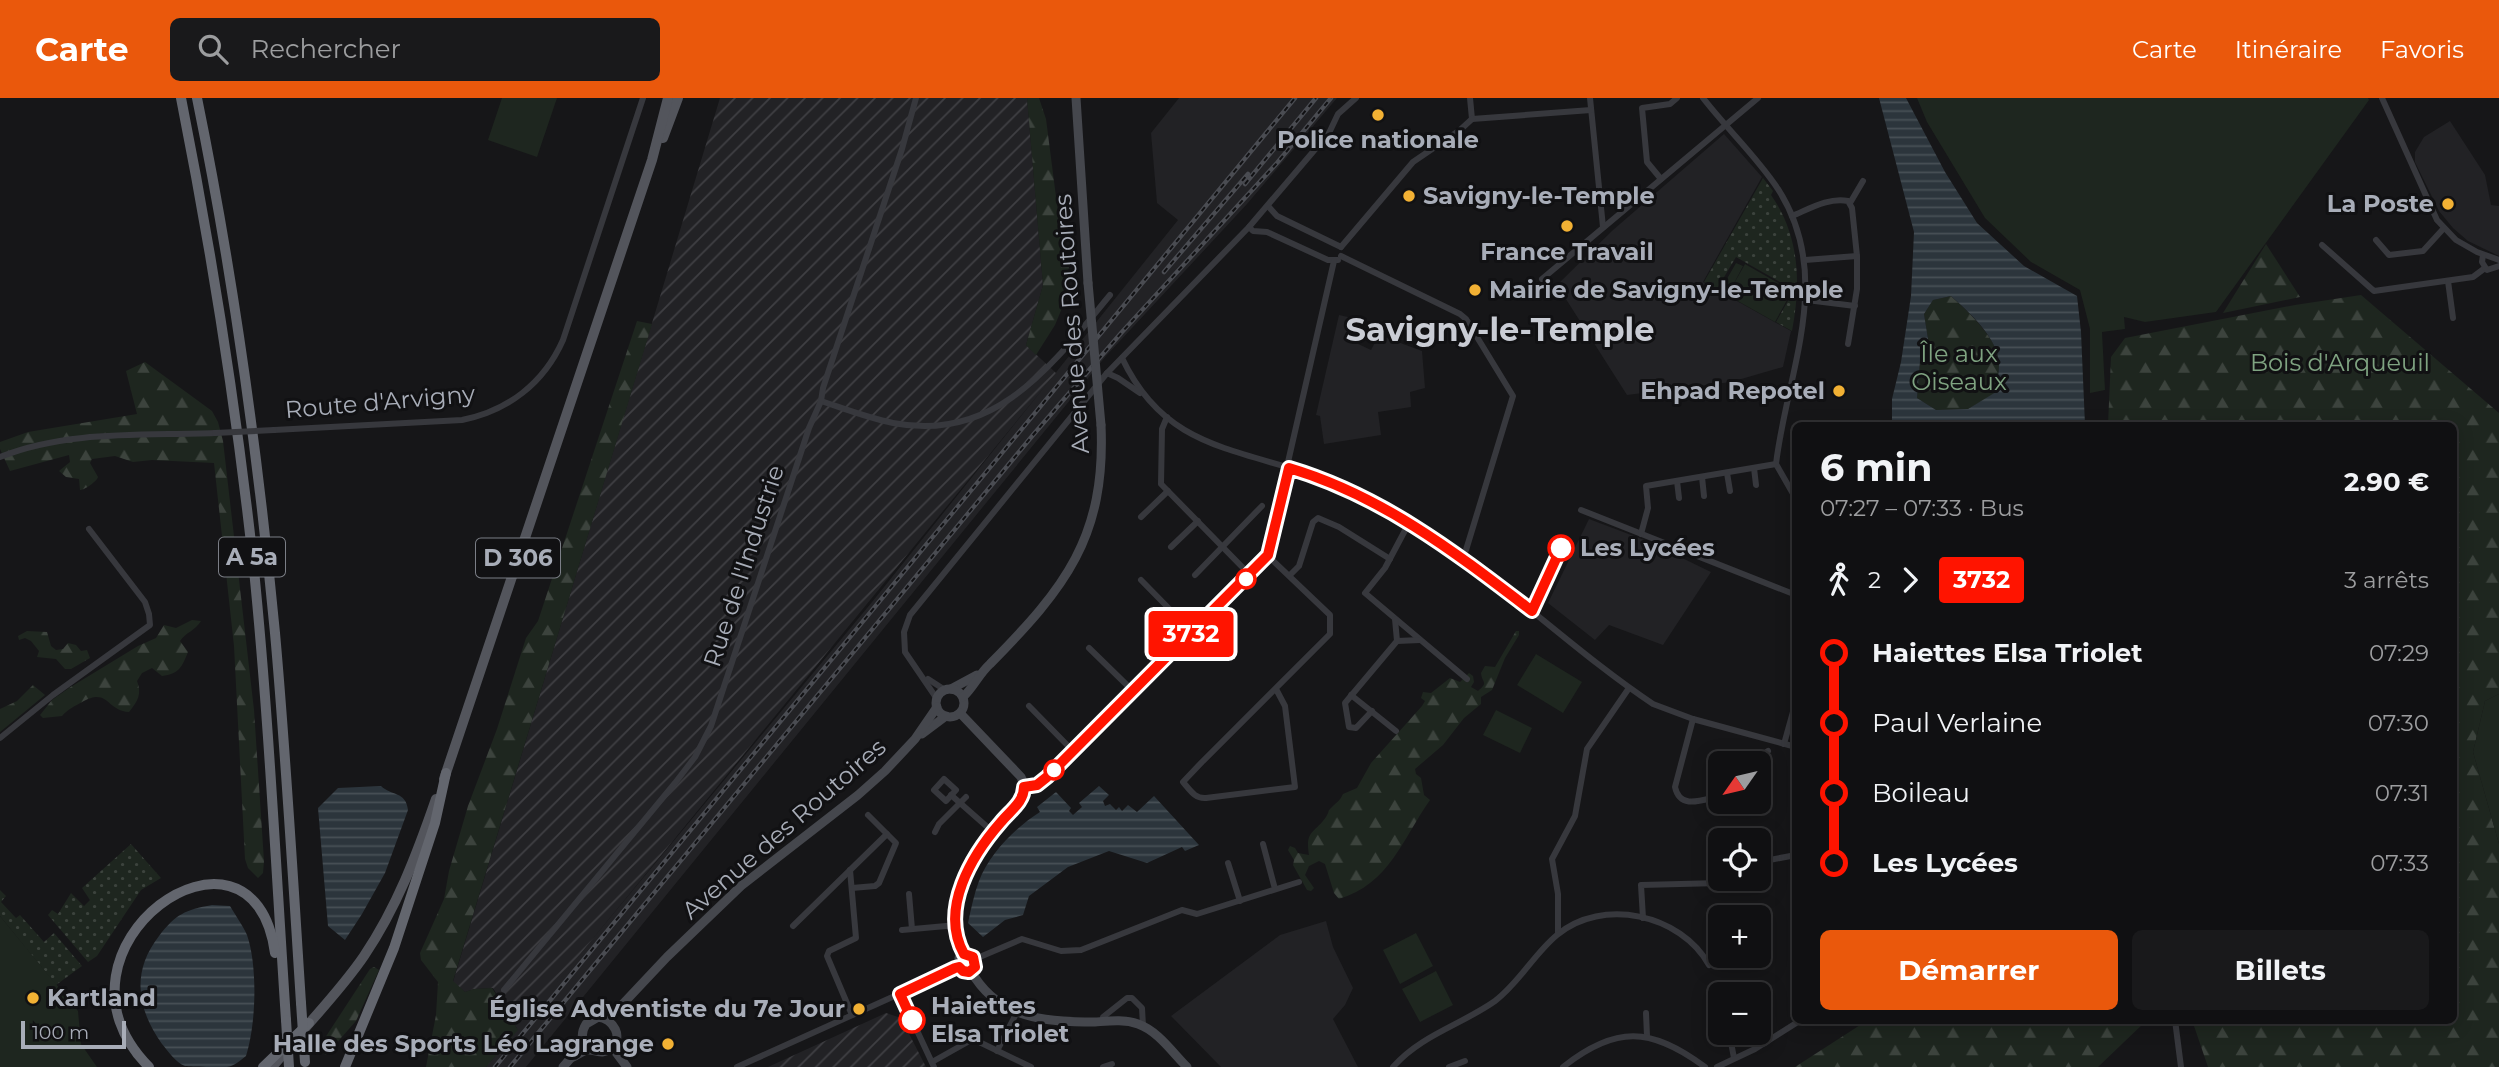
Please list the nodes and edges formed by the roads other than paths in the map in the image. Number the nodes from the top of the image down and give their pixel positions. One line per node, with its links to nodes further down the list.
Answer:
1 (174, 98): 19 (highway)
2 (181, 98): 19 (highway, A 5a)
3 (197, 98): 161 (highway, A 5a, bridge)
4 (643, 98): 52 (street, Route d'Arvigny, bridge)
5 (668, 98): 20 (main road, D 306)
6 (678, 98): 20 (main road, D 306)
7 (916, 98): 50 (street, Rue de l'Industrie)
8 (1076, 98): 87 (street, Avenue des Routoires, bridge)
9 (1356, 98): 24 (street)
10 (1470, 98): 17 (street)
11 (1590, 98): 16 (street)
12 (1678, 98): 21 (street)
13 (1703, 98): 18 (street)
14 (1758, 98): 18 (street)
15 (2382, 98): 28 (street)
16 (1591, 110): 17 (street); 27 (street)
17 (1472, 119): 31 (street)
18 (1726, 125): 21 (street); 25 (street)
19 (191, 146): 139 (highway, A 5a)
20 (652, 160): 109 (main road, D 306)
21 (1661, 179): 27 (street)
22 (1863, 181): 23 (street)
23 (1850, 203): 25 (street); 34 (street)
24 (1268, 206): 26 (street); 31 (street)
25 (1792, 216): 35 (street)
26 (1249, 227): 37 (street); 47 (street)
27 (1603, 227): 40 (street)
28 (2444, 228): 29 (street); 32 (street)
29 (2376, 240)
30 (2322, 245): 41 (street)
31 (1341, 247): 33 (street)
32 (2483, 255): 36 (street); 39 (street)
33 (1342, 256): 37 (street); 75 (street)
34 (1857, 256): 35 (street); 44 (street)
35 (1805, 260): 43 (street)
36 (2499, 260)
37 (1335, 261): 54 (street)
38 (2499, 266): 39 (street)
39 (2485, 268): 41 (street)
40 (1542, 279)
41 (2448, 281): 45 (street)
42 (1110, 295): 50 (street)
43 (1807, 300): 44 (street); 53 (street)
44 (1855, 306): 46 (street)
45 (2453, 318)
46 (1848, 344)
47 (1122, 358): 48 (street); 49 (street)
48 (1107, 373): 49 (street); 88 (street)
49 (1144, 396): 51 (street)
50 (821, 401): 141 (street, Rue de l'Industrie)
51 (1167, 417): 54 (street); 60 (street)
52 (0, 457)
53 (1776, 464): 55 (street); 62 (street)
54 (1289, 468): 69 (street); 74 (street)
55 (1754, 468): 56 (street); 59 (street)
56 (1727, 473): 57 (street); 61 (street)
57 (1702, 477): 58 (street); 63 (street)
58 (1677, 481): 64 (street); 71 (street)
59 (1756, 485)
60 (1168, 491): 67 (street); 68 (street)
61 (1730, 491)
62 (1792, 492)
63 (1704, 496)
64 (1679, 498)
65 (1262, 506): 73 (street)
66 (1581, 510): 71 (street)
67 (1141, 517)
68 (1198, 520): 72 (street); 73 (street)
69 (1410, 522): 75 (street); 76 (street)
70 (89, 529): 104 (street)
71 (1641, 534): 81 (street)
72 (1171, 547)
73 (1223, 547): 77 (street); 78 (street)
74 (1268, 555): 78 (street); 79 (street)
75 (1461, 558): 90 (street)
76 (1391, 559): 79 (street); 82 (street)
77 (1195, 575)
78 (1250, 575): 83 (street)
79 (1290, 575): 91 (street)
80 (1141, 580): 83 (street)
81 (1792, 593)
82 (1395, 619): 84 (street); 85 (street)
83 (1192, 632): 93 (street)
84 (1420, 640): 85 (street); 89 (street)
85 (1397, 641): 94 (street)
86 (1089, 648): 93 (street)
87 (979, 675): 92 (street, Avenue des Routoires); 95 (street, Avenue des Routoires)
88 (923, 677): 92 (street); 96 (street)
89 (1467, 679)
90 (1629, 688): 102 (street); 134 (street)
91 (1276, 689): 91 (street)
92 (948, 690): 95 (street); 96 (street, Avenue des Routoires)
93 (1133, 691): 108 (street)
94 (1351, 695): 98 (street); 98 (street)
95 (963, 697): 99 (street, Avenue des Routoires)
96 (937, 703): 101 (street); 105 (street, Avenue des Routoires)
97 (1029, 706): 108 (street)
98 (1372, 711): 103 (street)
99 (960, 713): 101 (street, Avenue des Routoires); 110 (street)
100 (1792, 715): 106 (street)
101 (946, 716): 105 (street, Avenue des Routoires)
102 (1693, 719): 106 (street); 113 (street)
103 (1396, 731)
104 (0, 738)
105 (915, 739): 143 (street, Avenue des Routoires)
106 (1784, 744): 107 (street)
107 (1792, 746)
108 (1073, 751): 110 (street)
109 (446, 774): 149 (main road, D 306); 168 (highway)
110 (1024, 787): 116 (street)
111 (951, 795): 112 (street)
112 (963, 799): 115 (street); 116 (street)
113 (1708, 799)
114 (869, 815): 117 (street)
115 (934, 832)
116 (993, 832): 130 (street)
117 (887, 834): 122 (street); 125 (street)
118 (1263, 844): 126 (street)
119 (1792, 856): 120 (street)
120 (1771, 860)
121 (1228, 863): 128 (street)
122 (850, 870): 125 (street); 131 (street)
123 (1299, 882): 126 (street)
124 (1708, 883): 129 (street)
125 (852, 888): 146 (street)
126 (1275, 889): 128 (street)
127 (909, 894): 132 (street)
128 (1240, 901): 136 (street)
129 (1643, 918): 134 (street); 137 (street)
130 (957, 925): 132 (street); 135 (street)
131 (793, 926)
132 (912, 929): 133 (street)
133 (902, 930)
134 (1558, 933): 175 (street)
135 (964, 954): 136 (street); 138 (street)
136 (975, 959): 140 (street)
137 (1708, 964)
138 (959, 967): 140 (street); 142 (street)
139 (283, 971): 164 (highway); 167 (highway, A 5a, bridge)
140 (971, 971): 144 (street)
141 (504, 990)
142 (900, 994): 146 (street); 162 (street)
143 (619, 1008): 147 (street, Avenue des Routoires); 150 (street, Avenue des Routoires)
144 (1017, 1012): 148 (street); 158 (street)
145 (1646, 1013): 154 (street)
146 (852, 1015): 171 (street)
147 (605, 1018): 150 (street); 156 (street, Avenue des Routoires)
148 (1103, 1021): 153 (street); 153 (street)
149 (309, 1023): 165 (highway); 166 (main road, D 306)
150 (613, 1024): 157 (street, Avenue des Routoires)
151 (1795, 1024): 159 (street)
152 (2176, 1024): 180 (street)
153 (1143, 1026): 174 (street)
154 (1647, 1035): 177 (street); 178 (street)
155 (1732, 1045): 159 (street)
156 (587, 1047): 157 (street); 169 (street)
157 (612, 1047): 170 (street)
158 (998, 1051): 162 (street); 172 (street)
159 (1734, 1058): 179 (street)
160 (1465, 1061): 176 (street)
161 (305, 1064)
162 (933, 1064)
163 (1112, 1064): 173 (street)
164 (149, 1067)
165 (263, 1067)
166 (272, 1067)
167 (289, 1067)
168 (345, 1067)
169 (563, 1067)
170 (627, 1067)
171 (737, 1067)
172 (1031, 1067)
173 (1103, 1067)
174 (1186, 1067)
175 (1393, 1067)
176 (1449, 1067)
177 (1563, 1067)
178 (1705, 1067)
179 (1717, 1067)
180 (2181, 1067)

